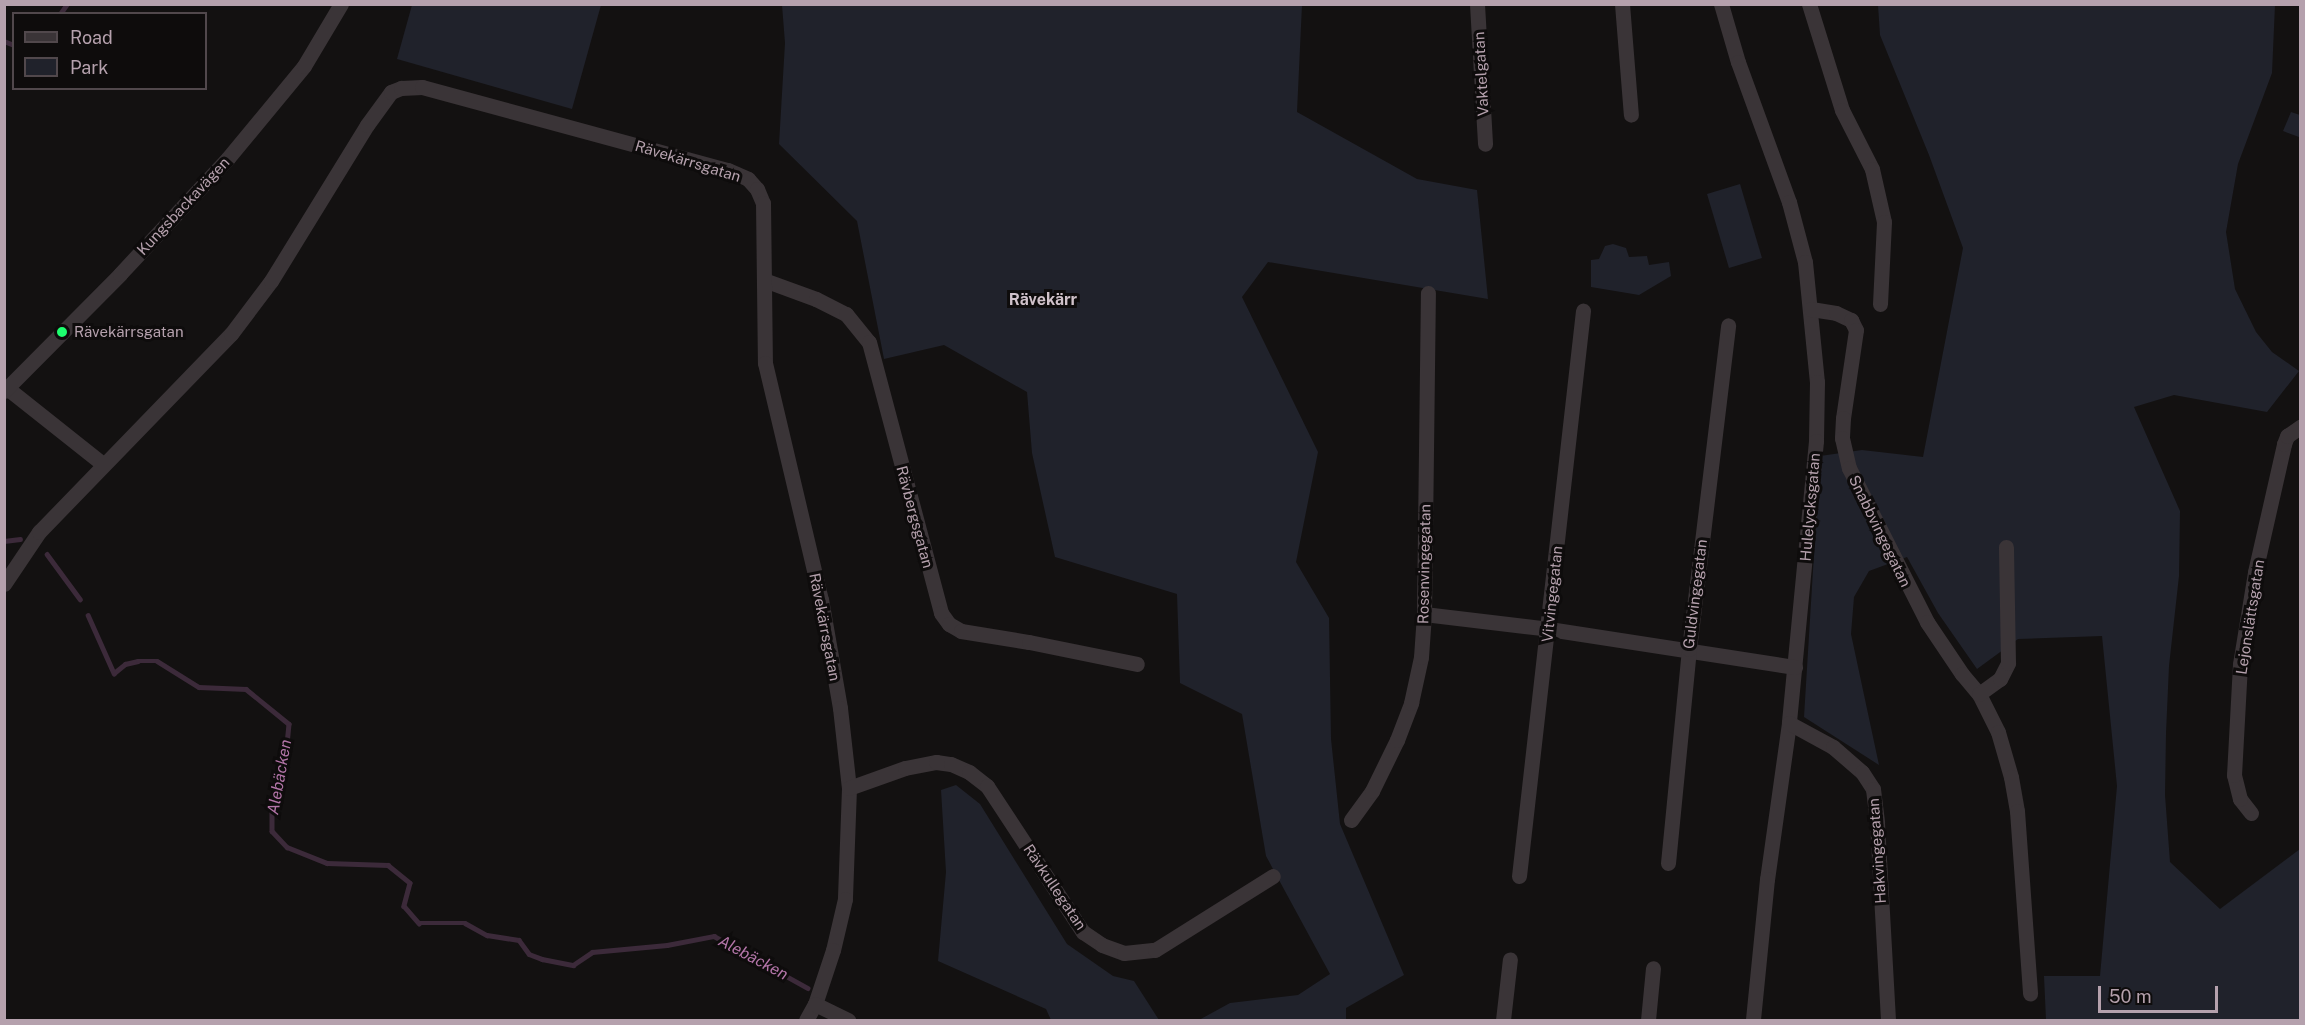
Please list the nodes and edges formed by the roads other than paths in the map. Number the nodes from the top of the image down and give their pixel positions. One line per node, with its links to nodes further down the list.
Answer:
1 (341, 4): 14 (street, Kungsbackavägen)
2 (1478, 4): 7 (street, Vaktelgatan)
3 (1622, 4): 6 (street)
4 (1721, 4): 11 (street, Hulelycksgatan)
5 (1809, 4): 10 (street)
6 (1630, 115)
7 (1485, 144)
8 (764, 280): 16 (street, Rävekärrsgatan); 22 (street, Rävbergsgatan); 26 (street, Rävekärrsgatan)
9 (1428, 292): 19 (street, Rosenvingegatan)
10 (1881, 304)
11 (1810, 309): 23 (street, Hulelycksgatan); 24 (street, Snabbvingegatan)
12 (1583, 311): 20 (street, Vitvingegatan)
13 (1728, 325): 21 (street, Guldvingegatan)
14 (6, 390): 16 (street)
15 (2301, 427): 27 (street, Lejonslättsgatan)
16 (104, 464): 18 (street, Rävekärrsgatan)
17 (2006, 547): 24 (street)
18 (4, 584)
19 (1424, 614): 20 (street); 28 (street, Rosenvingegatan)
20 (1549, 629): 21 (street); 31 (street, Vitvingegatan)
21 (1689, 649): 23 (street); 29 (street, Guldvingegatan)
22 (1137, 664)
23 (1795, 667): 25 (street, Hulelycksgatan)
24 (1979, 694): 34 (street, Snabbvingegatan)
25 (1789, 723): 40 (street, Hulelycksgatan); 41 (street, Hakvingegatan)
26 (849, 788): 30 (street, Rävkullegatan); 35 (street, Rävekärrsgatan)
27 (2251, 813)
28 (1351, 820)
29 (1668, 863)
30 (1273, 876)
31 (1519, 876)
32 (1510, 959): 38 (street)
33 (1653, 968): 39 (street)
34 (2030, 994)
35 (815, 1004): 36 (street, Rävekärrsgatan); 37 (street)
36 (806, 1020)
37 (848, 1020)
38 (1503, 1020)
39 (1648, 1020)
40 (1753, 1020)
41 (1888, 1020)

